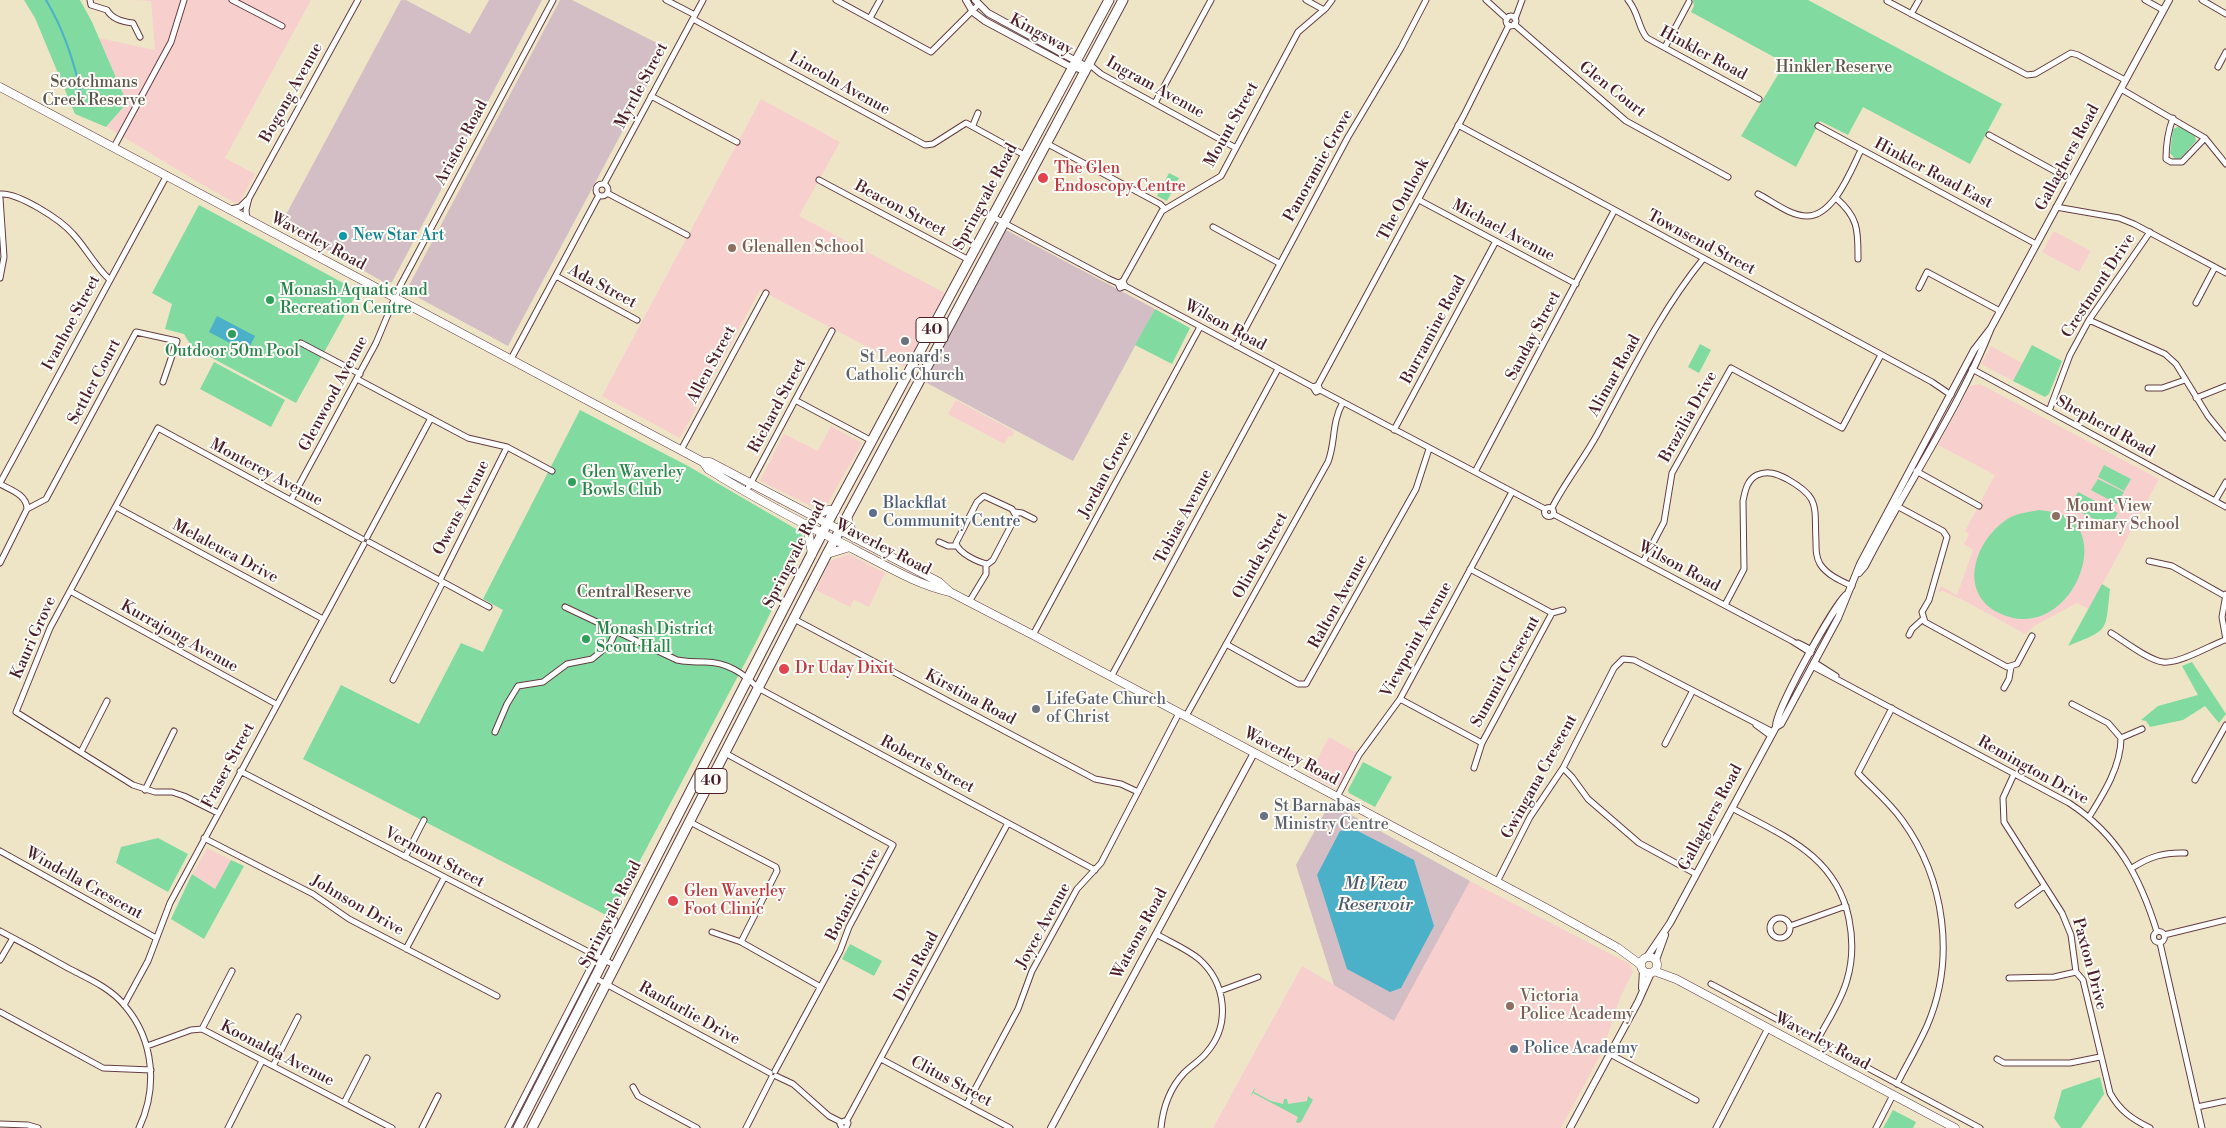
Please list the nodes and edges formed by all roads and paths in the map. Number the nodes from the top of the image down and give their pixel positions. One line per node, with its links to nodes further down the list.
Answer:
1 (90, 0): 36 (street)
2 (184, 0): 57 (street)
3 (232, 0): 35 (street)
4 (358, 0): 71 (street, Bogong Avenue)
5 (553, 0): 99 (street, Aristoc Road)
6 (666, 0): 32 (street, Lincoln Avenue)
7 (704, 0): 32 (street, Myrtle Street)
8 (836, 0): 33 (street)
9 (880, 0): 33 (street)
10 (966, 0): 27 (street, Kingsway)
11 (1109, 0): 39 (highway, Springvale Road / 40)
12 (1123, 0): 40 (highway, Springvale Road / 40)
13 (1211, 0): 47 (street)
14 (1306, 0): 28 (street)
15 (1332, 0): 28 (street, Mount Street)
16 (1426, 0): 89 (street, Panoramic Grove)
17 (1486, 0): 34 (street, Glen Court)
18 (1628, 0): 37 (street, Hinkler Road)
19 (1919, 0): 30 (street)
20 (2145, 0): 29 (street)
21 (2169, 0): 29 (street, Gallaghers Road)
22 (2202, 0): 31 (street)
23 (1887, 1): 30 (street)
24 (976, 2): 27 (street); 39 (street, Kingsway)
25 (1520, 2): 34 (street, The Outlook)
26 (1689, 2): 37 (street)
27 (972, 10): 33 (street); 39 (street, Kingsway)
28 (1324, 10): 58 (street, Mount Street)
29 (2163, 10): 42 (street, Gallaghers Road)
30 (1911, 14): 42 (street)
31 (2226, 14)
32 (694, 17): 45 (street, Myrtle Street); 50 (street, Lincoln Avenue)
33 (870, 18)
34 (1511, 21): 51 (street, The Outlook); 63 (street, Glen Court)
35 (282, 26)
36 (140, 36)
37 (1665, 47): 46 (street, Hinkler Road)
38 (2226, 52): 41 (street)
39 (1074, 64): 40 (street, Kingsway); 60 (highway, Springvale Road / 40)
40 (1087, 67): 47 (street, Ingram Avenue); 56 (highway, Springvale Road / 40)
41 (2218, 67)
42 (2125, 80): 44 (street, Gallaghers Road)
43 (0, 87): 57 (main road, Waverley Road)
44 (2121, 89): 49 (street); 65 (street, Gallaghers Road)
45 (651, 96): 55 (street); 66 (street, Myrtle Street)
46 (1760, 99)
47 (1156, 103): 58 (street, Ingram Avenue)
48 (978, 114): 50 (street)
49 (2173, 118): 54 (street); 54 (street)
50 (973, 125): 60 (street)
51 (1458, 125): 73 (street, The Outlook); 77 (street, Townsend Street)
52 (1818, 126): 59 (street, Hinkler Road East)
53 (1988, 135): 65 (street)
54 (2205, 138): 61 (street)
55 (737, 142)
56 (1046, 143): 75 (street); 80 (highway, Springvale Road / 40)
57 (114, 147): 62 (main road, Waverley Road)
58 (1236, 148): 75 (street, Mount Street)
59 (1861, 150): 72 (street); 85 (street, Hinkler Road East)
60 (1026, 156): 78 (highway, Springvale Road / 40)
61 (2226, 164)
62 (167, 175): 76 (main road, Waverley Road); 94 (street, Ivanhoe Street)
63 (1728, 177)
64 (819, 180): 88 (street, Beacon Street)
65 (2071, 180): 74 (street, Gallaghers Road)
66 (604, 184): 67 (street); 69 (street)
67 (607, 194): 69 (street); 83 (street)
68 (1758, 194): 72 (street)
69 (599, 195): 92 (street)
70 (0, 196): 93 (street); 94 (street)
71 (249, 198): 76 (street); 79 (street, Bogong Avenue)
72 (1836, 198): 87 (street)
73 (1419, 200): 84 (street, Michael Avenue); 116 (street, The Outlook)
74 (2056, 207): 82 (street); 85 (street, Gallaghers Road)
75 (1164, 209): 95 (street)
76 (229, 210): 79 (main road, Waverley Road)
77 (1614, 211): 86 (street, Townsend Street); 96 (street, Sanday Street)
78 (992, 217): 80 (street, Wilson Road); 88 (highway, Springvale Road / 40)
79 (247, 220): 99 (main road, Waverley Road)
80 (1004, 223): 95 (street, Wilson Road); 123 (highway, Springvale Road / 40)
81 (1213, 227): 89 (street)
82 (2150, 232): 90 (street); 103 (street, Crestmont Drive)
83 (686, 235)
84 (1496, 241): 96 (street, Michael Avenue); 127 (street, Burramine Road)
85 (2036, 244): 101 (street, Gallaghers Road)
86 (1703, 259): 108 (street, Townsend Street); 150 (street, Alimar Road)
87 (1858, 259)
88 (969, 260): 121 (highway, Springvale Road / 40)
89 (1279, 263): 107 (street, Panoramic Grove)
90 (2215, 268): 91 (street); 100 (street)
91 (2226, 273)
92 (556, 276): 102 (street, Ada Street); 109 (street)
93 (0, 278)
94 (109, 279): 138 (street, Ivanhoe Street)
95 (1122, 283): 104 (street, Wilson Road)
96 (1576, 284): 136 (street, Sanday Street)
97 (1919, 288): 101 (street)
98 (766, 293): 132 (street, Allen Street)
99 (395, 298): 109 (main road, Waverley Road); 112 (street, Glenwood Avenue)
100 (2196, 303)
101 (2000, 311): 110 (street, Gallaghers Road)
102 (636, 320)
103 (2089, 320): 113 (street); 124 (street, Crestmont Drive)
104 (1200, 327): 107 (street, Wilson Road); 188 (street, Jordan Grove)
105 (832, 331): 120 (street, Richard Street)
106 (301, 343): 112 (street)
107 (1236, 346): 111 (street, Wilson Road)
108 (1881, 355): 118 (street, Townsend Street); 167 (street, Brazilia Drive)
109 (511, 359): 132 (main road, Waverley Road)
110 (1969, 367): 118 (street, Gallaghers Road); 124 (street, Shepherd Road); 134 (street, Gallaghers Road)
111 (1278, 369): 116 (street, Wilson Road); 199 (street, Tobias Avenue)
112 (358, 376): 125 (street); 142 (street, Glenwood Avenue)
113 (2185, 380): 117 (street); 119 (street)
114 (163, 382): 148 (street, Settler Court)
115 (2226, 386): 119 (street)
116 (1317, 387): 122 (street, Wilson Road)
117 (2148, 388)
118 (1951, 393): 134 (street, Gallaghers Road)
119 (2196, 398): 128 (street)
120 (795, 400): 129 (street); 139 (street, Richard Street)
121 (895, 400): 123 (highway); 129 (highway, Springvale Road / 40)
122 (1343, 402): 127 (street, Wilson Road); 192 (street, Olinda Street)
123 (907, 403): 153 (highway, Springvale Road / 40)
124 (2049, 411): 143 (street, Shepherd Road)
125 (431, 418): 130 (street); 161 (street, Fraser Street)
126 (158, 428): 142 (street, Monterey Avenue); 146 (street, Kauri Grove)
127 (1394, 430): 131 (street, Wilson Road)
128 (2226, 438)
129 (872, 441): 149 (highway, Springvale Road / 40)
130 (507, 447): 135 (street); 172 (street, Owens Avenue)
131 (1429, 448): 136 (street, Wilson Road); 192 (street, Ralton Avenue)
132 (681, 450): 133 (main road, Waverley Road)
133 (703, 462): 139 (main road, Waverley Road); 140 (main road, Waverley Road)
134 (1914, 470): 144 (street, Gallaghers Road); 145 (street)
135 (552, 471)
136 (1475, 472): 141 (street, Wilson Road)
137 (2226, 482): 143 (street)
138 (0, 483): 148 (street)
139 (751, 484): 140 (street, Richard Street); 152 (main road, Waverley Road)
140 (746, 492): 155 (main road, Waverley Road)
141 (1512, 492): 150 (street, Wilson Road); 171 (street, Viewpoint Avenue)
142 (291, 500): 161 (street, Monterey Avenue)
143 (2215, 501): 147 (street, Shepherd Road)
144 (1895, 505): 175 (street, Gallaghers Road); 185 (street)
145 (1979, 506)
146 (116, 507): 173 (street, Kauri Grove); 183 (street, Melaleuca Drive)
147 (2226, 507)
148 (28, 508): 169 (street)
149 (835, 510): 152 (main road); 156 (highway, Springvale Road / 40)
150 (1552, 511): 167 (street, Wilson Road)
151 (1015, 512): 154 (street); 163 (street); 170 (street)
152 (812, 516): 156 (main road, Waverley Road)
153 (847, 517): 157 (highway, Springvale Road / 40); 159 (main road)
154 (1034, 519)
155 (807, 524): 158 (main road, Waverley Road); 165 (main road)
156 (827, 524): 157 (main road, Waverley Road); 158 (highway, Springvale Road / 40)
157 (840, 530): 159 (main road, Waverley Road); 160 (highway, Springvale Road / 40)
158 (823, 533): 160 (main road, Waverley Road); 165 (highway, Springvale Road / 40)
159 (854, 538): 174 (main road, Waverley Road)
160 (835, 539): 164 (main road, Waverley Road); 166 (highway, Springvale Road / 40)
161 (366, 541): 172 (street, Monterey Avenue); 183 (street, Fraser Street)
162 (939, 542): 163 (street)
163 (956, 546): 170 (street)
164 (850, 547): 166 (main road); 174 (main road, Waverley Road)
165 (812, 554): 200 (highway, Springvale Road / 40)
166 (827, 554): 184 (highway, Springvale Road / 40)
167 (1643, 562): 178 (street, Wilson Road)
168 (2149, 562): 176 (street)
169 (0, 563)
170 (986, 564): 177 (street)
171 (1470, 569): 182 (street, Summit Crescent); 206 (street, Viewpoint Avenue)
172 (441, 581): 179 (street, Monterey Avenue); 201 (street, Owens Avenue)
173 (70, 592): 208 (street, Kurrajong Avenue); 220 (street, Kauri Grove)
174 (950, 592): 177 (main road, Waverley Road)
175 (1848, 593): 178 (street); 193 (street, Gallaghers Road)
176 (2226, 595): 191 (street)
177 (969, 602): 188 (main road, Waverley Road)
178 (1725, 605): 193 (street, Wilson Road)
179 (489, 606)
180 (565, 607): 186 (street, Roberts Street)
181 (1562, 610): 182 (street, Summit Crescent)
182 (1552, 613): 218 (street, Summit Crescent)
183 (322, 619): 208 (street, Fraser Street)
184 (794, 619): 203 (highway, Springvale Road / 40); 229 (street, Kirstina Road)
185 (1923, 619): 189 (street); 196 (street)
186 (616, 631): 200 (street, Roberts Street); 215 (street)
187 (2111, 633): 191 (street)
188 (1033, 635): 199 (main road, Waverley Road)
189 (1909, 635)
190 (2032, 636): 196 (street)
191 (2226, 640)
192 (1226, 644): 211 (street, Olinda Street)
193 (1814, 653): 194 (street, Gallaghers Road); 195 (street, Gallaghers Road)
194 (1806, 661): 195 (street); 216 (street, Gallaghers Road)
195 (1813, 664): 197 (street, Remington Drive); 198 (street, Gallaghers Road); 202 (street, Remington Drive)
196 (2011, 667): 204 (street)
197 (1823, 673): 198 (street); 202 (street, Remington Drive)
198 (1808, 674): 216 (street, Gallaghers Road)
199 (1111, 677): 211 (main road, Waverley Road)
200 (749, 679): 203 (street, Roberts Street); 265 (highway, Springvale Road / 40)
201 (393, 680)
202 (1844, 682): 210 (street, Remington Drive)
203 (758, 688): 222 (highway, Springvale Road / 40); 236 (street, Roberts Street)
204 (2004, 688)
205 (1692, 692): 216 (street, Gwingana Crescent); 219 (street); 224 (street, Gwingana Crescent)
206 (1400, 699): 218 (street, Summit Crescent); 230 (street, Viewpoint Avenue)
207 (107, 701): 220 (street)
208 (276, 704): 225 (street, Fraser Street)
209 (2072, 704): 217 (street)
210 (1892, 708): 226 (street, Remington Drive); 297 (street)
211 (1182, 714): 221 (main road, Waverley Road); 229 (street, Joyce Avenue)
212 (2226, 725): 227 (street)
213 (2142, 729): 217 (street)
214 (174, 731): 228 (street)
215 (495, 732)
216 (1773, 732): 231 (street, Gallaghers Road)
217 (2121, 738): 233 (street)
218 (1482, 743): 223 (street, Summit Crescent)
219 (1665, 744)
220 (80, 752): 228 (street, Kauri Grove)
221 (1254, 753): 230 (main road, Waverley Road); 256 (street, Watsons Road)
222 (725, 754): 235 (highway, Springvale Road / 40); 276 (street, Botanic Drive)
223 (1474, 768)
224 (1563, 768): 243 (street); 245 (street, Gwingana Crescent)
225 (240, 771): 232 (street, Fraser Street); 240 (street, Vermont Street)
226 (2014, 774): 233 (street, Remington Drive); 246 (street, Paxton Drive)
227 (2195, 780)
228 (145, 790): 232 (street, Kauri Grove)
229 (1138, 792): 242 (street, Joyce Avenue)
230 (1337, 797): 245 (main road, Waverley Road)
231 (1732, 808): 243 (street, Gallaghers Road); 248 (street)
232 (218, 813): 237 (street, Fraser Street)
233 (2089, 816): 241 (street, Remington Drive)
234 (424, 820): 240 (street)
235 (690, 822): 260 (street); 267 (highway, Springvale Road / 40)
236 (1008, 823): 242 (street, Roberts Street); 289 (street, Dion Road)
237 (204, 838): 259 (street, Fraser Street); 263 (street, Johnson Drive)
238 (0, 851): 259 (street, Windella Crescent)
239 (2185, 853): 241 (street)
240 (405, 857): 244 (street, Vermont Street)
241 (2132, 868): 255 (street, Remington Drive)
242 (1096, 870): 304 (street, Joyce Avenue)
243 (1696, 874): 251 (street, Gallaghers Road)
244 (444, 878): 263 (street); 265 (street, Vermont Street)
245 (1497, 882): 262 (main road, Waverley Road)
246 (2044, 886): 247 (street); 270 (street, Paxton Drive)
247 (2018, 905)
248 (1846, 906): 252 (street); 284 (street)
249 (615, 920): 265 (street, Springvale Road)
250 (2226, 920): 257 (street)
251 (1670, 922): 264 (street, Gallaghers Road); 268 (street, Gallaghers Road)
252 (1790, 926): 252 (street)
253 (0, 931): 258 (street)
254 (712, 932): 260 (street)
255 (2157, 932): 257 (street); 261 (street)
256 (1156, 934): 277 (street); 319 (street, Watsons Road)
257 (2164, 935): 261 (street)
258 (12, 938): 266 (street); 279 (street)
259 (156, 938): 279 (street, Fraser Street)
260 (740, 942): 276 (street)
261 (2160, 943): 305 (street)
262 (1618, 948): 264 (main road, Waverley Road); 268 (main road, Waverley Road)
263 (406, 949): 278 (street, Johnson Drive)
264 (1646, 957): 268 (main road, Waverley Road)
265 (600, 958): 267 (street, Vermont Street); 272 (highway, Springvale Road / 40); 313 (street, Springvale Road)
266 (0, 960)
267 (616, 966): 274 (highway, Springvale Road / 40)
268 (1650, 967): 282 (main road, Waverley Road); 286 (street, Gallaghers Road)
269 (232, 971): 283 (street)
270 (2076, 972): 273 (street); 287 (street, Paxton Drive)
271 (1258, 977): 277 (street)
272 (595, 978): 274 (street, Ranfurlie Drive); 314 (highway, Springvale Road / 40)
273 (2009, 978)
274 (607, 984): 295 (street, Ranfurlie Drive); 315 (highway, Springvale Road / 40)
275 (1711, 984): 284 (street)
276 (819, 986): 295 (street, Botanic Drive)
277 (1220, 991): 320 (street)
278 (497, 996)
279 (124, 1005): 285 (street)
280 (0, 1012): 294 (street)
281 (298, 1017): 293 (street)
282 (1768, 1028): 296 (main road, Waverley Road); 322 (street)
283 (202, 1029): 285 (street, Koonalda Avenue); 291 (street, Koonalda Avenue)
284 (1816, 1041): 292 (street)
285 (147, 1046): 294 (street)
286 (1610, 1054): 301 (street); 321 (street, Gallaghers Road)
287 (2100, 1057): 290 (street); 326 (street, Paxton Drive)
288 (367, 1058): 303 (street)
289 (881, 1059): 304 (street, Clitus Street); 307 (street, Dion Road)
290 (1997, 1059)
291 (262, 1061): 293 (street, Koonalda Avenue); 310 (street)
292 (1859, 1064): 296 (street); 297 (street)
293 (273, 1066): 303 (street, Koonalda Avenue)
294 (151, 1070): 309 (street)
295 (773, 1074): 307 (street, Ranfurlie Drive); 317 (street, Botanic Drive)
296 (1854, 1074): 299 (main road, Waverley Road)
297 (1897, 1084): 325 (street)
298 (633, 1087): 316 (street)
299 (1893, 1095): 323 (street); 324 (main road, Waverley Road)
300 (438, 1096): 312 (street)
301 (1696, 1100)
302 (2226, 1101): 305 (street)
303 (344, 1103): 311 (street, Koonalda Avenue)
304 (967, 1104): 318 (street, Clitus Street)
305 (2198, 1107): 327 (street)
306 (0, 1124): 308 (street)
307 (845, 1126)
308 (38, 1128)
309 (139, 1128)
310 (228, 1128)
311 (392, 1128)
312 (422, 1128)
313 (508, 1128)
314 (518, 1128)
315 (532, 1128)
316 (697, 1128)
317 (746, 1128)
318 (1010, 1128)
319 (1051, 1128)
320 (1161, 1128)
321 (1570, 1128)
322 (1716, 1128)
323 (1876, 1128)
324 (1955, 1128)
325 (1980, 1128)
326 (2150, 1128)
327 (2202, 1128)

